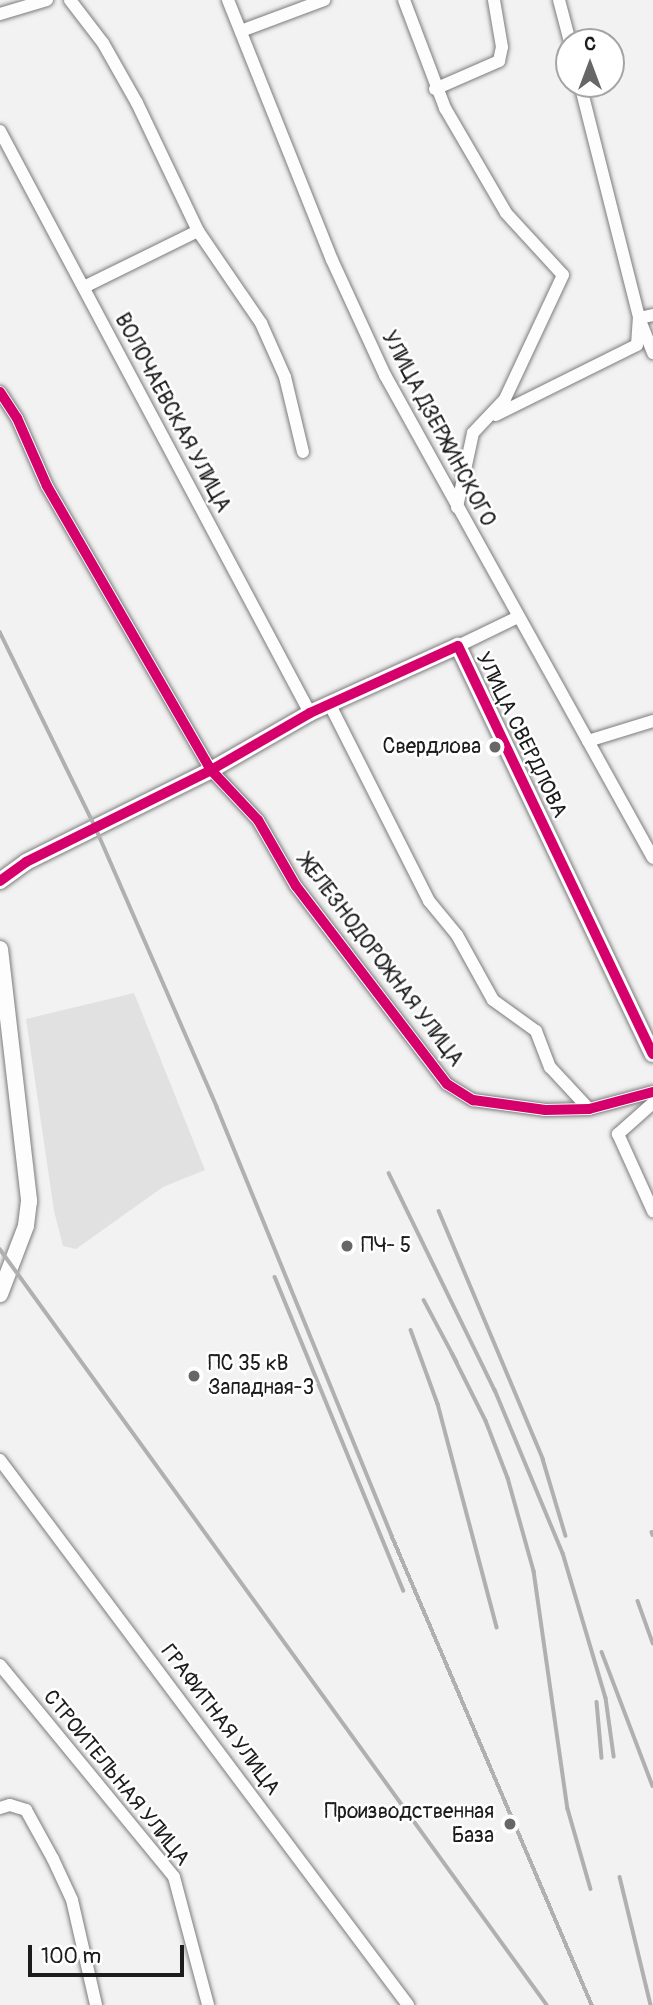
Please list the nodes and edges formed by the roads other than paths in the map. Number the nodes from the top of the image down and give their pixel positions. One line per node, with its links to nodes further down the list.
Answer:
1 (47, 0): 8 (street)
2 (70, 0): 14 (street)
3 (228, 0): 10 (street, УЛИЦА ДЗЕРЖИНСКОГО)
4 (324, 0): 10 (street)
5 (404, 0): 11 (street)
6 (494, 0): 11 (street)
7 (559, 0): 9 (street)
8 (0, 14)
9 (566, 28)
10 (241, 31): 22 (street, УЛИЦА ДЗЕРЖИНСКОГО)
11 (435, 89): 20 (street)
12 (584, 98): 17 (street)
13 (0, 131): 15 (street, ВОЛОЧАЕВСКАЯ УЛИЦА)
14 (198, 231): 15 (street); 21 (street)
15 (84, 287): 26 (street, ВОЛОЧАЕВСКАЯ УЛИЦА)
16 (653, 315): 17 (street)
17 (639, 318): 18 (street); 20 (street)
18 (653, 353)
19 (0, 392): 29 (street, ЖЕЛЕЗНОДОРОЖНАЯ УЛИЦА)
20 (488, 418): 22 (street)
21 (303, 452)
22 (457, 507): 23 (street, УЛИЦА ДЗЕРЖИНСКОГО)
23 (516, 618): 24 (street); 28 (street, УЛИЦА ДЗЕРЖИНСКОГО)
24 (458, 646): 25 (street, УЛИЦА СВЕРДЛОВА); 33 (street, УЛИЦА СВЕРДЛОВА)
25 (330, 705): 26 (street, УЛИЦА СВЕРДЛОВА); 36 (street)
26 (310, 713): 29 (street, УЛИЦА СВЕРДЛОВА)
27 (653, 722): 28 (street)
28 (588, 741): 30 (street, УЛИЦА ДЗЕРЖИНСКОГО)
29 (211, 770): 31 (street, УЛИЦА СВЕРДЛОВА); 36 (street, ЖЕЛЕЗНОДОРОЖНАЯ УЛИЦА)
30 (653, 858)
31 (0, 881)
32 (0, 949): 38 (street)
33 (653, 1054)
34 (653, 1092): 36 (street, ЖЕЛЕЗНОДОРОЖНАЯ УЛИЦА)
35 (653, 1103): 37 (street)
36 (589, 1109)
37 (653, 1211)
38 (0, 1294)
39 (0, 1460): 44 (street, ГРАФИТНАЯ УЛИЦА)
40 (0, 1665): 43 (street, СТРОИТЕЛЬНАЯ УЛИЦА)
41 (0, 1808): 42 (street)
42 (96, 2005)
43 (208, 2005)
44 (408, 2005)

